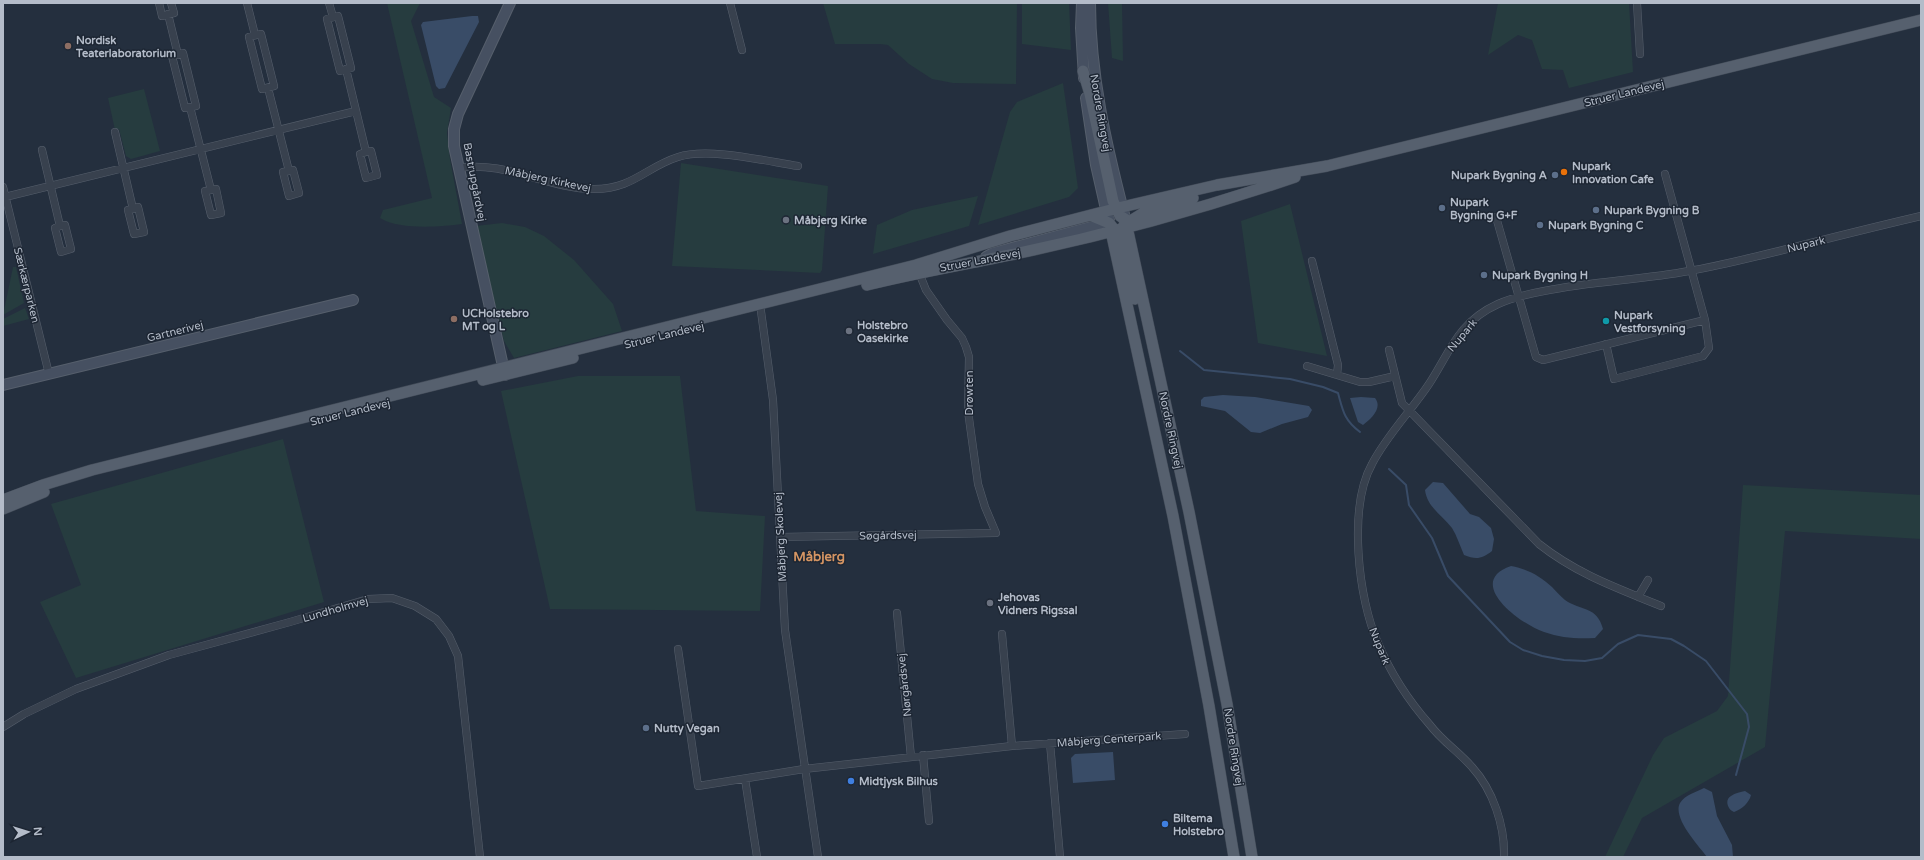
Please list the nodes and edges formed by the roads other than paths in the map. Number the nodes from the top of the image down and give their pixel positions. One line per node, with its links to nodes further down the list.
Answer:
1 (159, 3): 10 (street)
2 (171, 3): 10 (street)
3 (247, 3): 13 (street)
4 (329, 3): 11 (street)
5 (510, 3): 30 (street, Bastrupgårdvej)
6 (730, 3): 14 (street)
7 (1082, 3): 18 (street, Nordre Ringvej)
8 (1090, 3): 41 (street, Nordre Ringvej)
9 (1637, 3): 15 (street)
10 (168, 14): 16 (street)
11 (333, 17): 17 (street); 17 (street)
12 (1921, 20): 28 (main road, Struer Landevej)
13 (255, 35): 19 (street); 19 (street)
14 (742, 50)
15 (1640, 54)
16 (178, 55): 20 (street); 20 (street)
17 (346, 69): 21 (street)
18 (1083, 71): 41 (main road)
19 (268, 88): 22 (street)
20 (190, 107): 24 (street)
21 (356, 111): 22 (street); 26 (street)
22 (278, 130): 24 (street); 31 (street)
23 (115, 132): 29 (street)
24 (201, 149): 29 (street); 36 (street)
25 (42, 150): 34 (street)
26 (366, 152)
27 (798, 166): 30 (street, Måbjerg Kirkevej)
28 (1327, 166): 33 (main road, Struer Landevej); 41 (main road, Struer Landevej)
29 (123, 168): 34 (street); 38 (street)
30 (458, 168): 53 (street, Bastrupgårdvej)
31 (288, 171)
32 (1665, 174): 45 (street)
33 (1242, 181): 41 (main road, Struer Landevej); 41 (main road)
34 (50, 186): 37 (street); 42 (street)
35 (3, 187): 37 (street, Særkærparken)
36 (211, 190)
37 (5, 197): 54 (street, Særkærparken)
38 (133, 209)
39 (1921, 216): 45 (street, Nupark)
40 (1496, 217): 46 (street)
41 (1118, 222): 44 (main road, Struer Landevej); 44 (main road, Struer Landevej); 82 (main road, Nordre Ringvej); 83 (main road, Nordre Ringvej)
42 (60, 226)
43 (1312, 261): 55 (street)
44 (917, 268): 48 (main road, Struer Landevej); 61 (street, Drøwten)
45 (1691, 271): 46 (street, Nupark); 49 (street)
46 (1518, 296): 50 (street); 58 (street, Nupark)
47 (352, 300): 54 (street, Gartnerivej)
48 (761, 307): 53 (main road, Struer Landevej); 62 (street, Måbjerg Skolevej)
49 (1705, 320): 50 (street); 50 (street)
50 (1606, 344)
51 (1389, 350): 56 (street)
52 (1307, 366): 55 (street)
53 (504, 371): 59 (main road, Struer Landevej); 60 (main road, Struer Landevej)
54 (49, 374): 57 (street, Gartnerivej)
55 (1337, 375): 56 (street)
56 (1396, 376): 58 (street)
57 (3, 385)
58 (1410, 412): 64 (street); 84 (street, Nupark)
59 (3, 500)
60 (3, 509)
61 (996, 533): 62 (street, Søgårdsvej)
62 (780, 537): 75 (street, Måbjerg Skolevej)
63 (1648, 580): 64 (street)
64 (1638, 597): 65 (street)
65 (1660, 606)
66 (897, 613): 74 (street, Nørgårdsvej)
67 (1002, 634): 72 (street)
68 (678, 650): 76 (street)
69 (3, 727): 78 (street, Lundholmvej)
70 (1185, 734): 71 (street, Måbjerg Centerpark)
71 (1050, 743): 72 (street); 81 (street, Måbjerg Centerpark)
72 (1012, 746): 73 (street)
73 (922, 756): 74 (street); 77 (street)
74 (911, 757): 75 (street)
75 (804, 769): 76 (street); 80 (street, Måbjerg Skolevej)
76 (745, 778): 79 (street)
77 (929, 821)
78 (480, 857)
79 (757, 857)
80 (818, 857)
81 (1060, 857)
82 (1234, 857)
83 (1252, 857)
84 (1504, 857)

